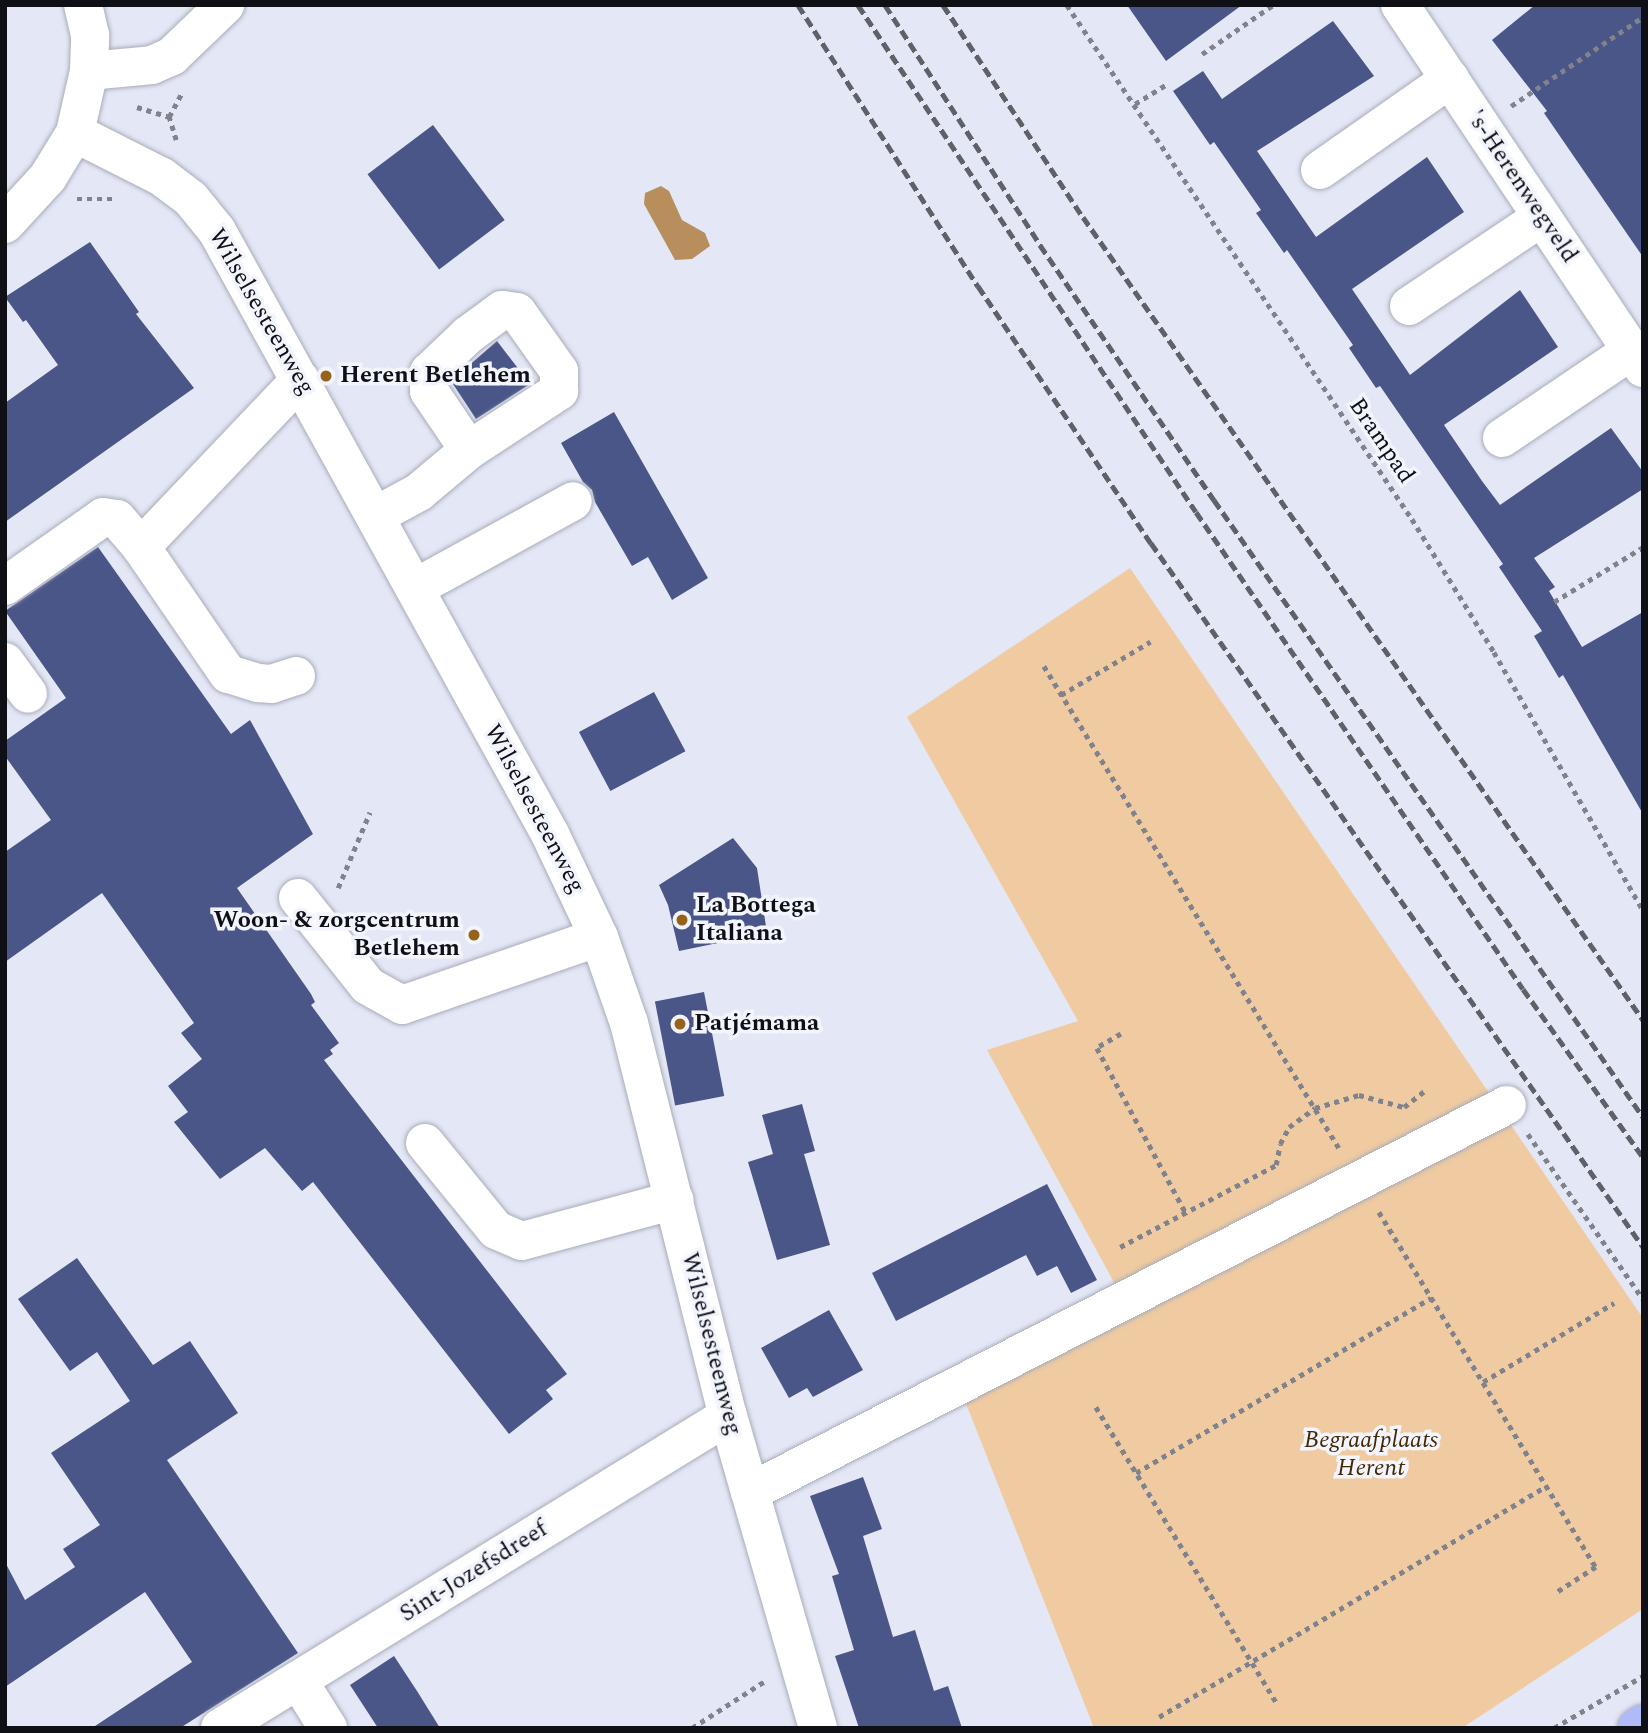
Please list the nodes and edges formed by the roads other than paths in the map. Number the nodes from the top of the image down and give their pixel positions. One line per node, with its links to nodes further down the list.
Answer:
1 (83, 5): 4 (street)
2 (225, 5): 4 (street)
3 (1400, 5): 5 (street, 's-Herenwegveld)
4 (89, 71): 6 (street)
5 (1450, 79): 7 (street); 8 (street, 's-Herenwegveld)
6 (75, 133): 9 (street); 12 (street, Wilselsesteenweg)
7 (1320, 170)
8 (1542, 218): 10 (street); 11 (street, 's-Herenwegveld)
9 (5, 224)
10 (1409, 306)
11 (1637, 360): 13 (street)
12 (300, 380): 16 (street, Wilselsesteenweg); 17 (street)
13 (1502, 438)
14 (469, 450): 16 (street)
15 (573, 501): 19 (street)
16 (375, 516): 19 (street, Wilselsesteenweg)
17 (141, 547): 18 (street); 21 (street)
18 (5, 586)
19 (415, 588): 24 (street, Wilselsesteenweg)
20 (5, 662): 22 (street)
21 (296, 676)
22 (28, 694)
23 (298, 898): 24 (street)
24 (599, 937): 27 (street, Wilselsesteenweg)
25 (1507, 1105): 29 (street)
26 (425, 1143): 27 (street)
27 (675, 1200): 28 (street, Wilselsesteenweg)
28 (728, 1416): 29 (street, Wilselsesteenweg); 30 (street, Sint-Jozefsdreef)
29 (750, 1492): 34 (street, Wilselsesteenweg)
30 (298, 1680): 32 (street, Sint-Jozefsdreef); 33 (street)
31 (1643, 1724): 35 (main road)
32 (220, 1728)
33 (328, 1728)
34 (818, 1728)
35 (1637, 1728)

